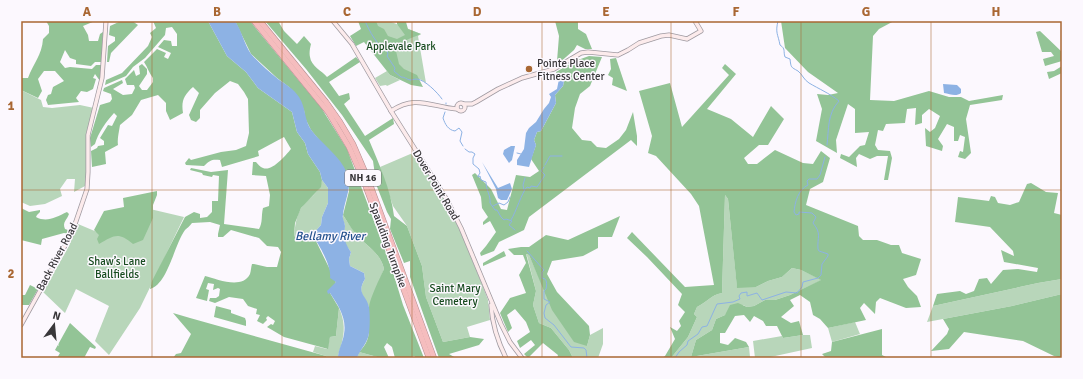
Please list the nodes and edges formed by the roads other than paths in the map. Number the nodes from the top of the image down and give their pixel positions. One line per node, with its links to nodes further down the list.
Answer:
1 (106, 21): 12 (street, Back River Road)
2 (254, 21): 13 (highway, Spaulding Turnpike / NH 16)
3 (260, 21): 14 (highway, Spaulding Turnpike / NH 16)
4 (333, 21): 10 (street, Dover Point Road)
5 (695, 21): 7 (street)
6 (464, 104): 7 (street); 8 (street); 9 (street)
7 (472, 104): 9 (street)
8 (457, 107): 9 (street); 10 (street)
9 (464, 109)
10 (391, 111): 11 (street, Dover Point Road)
11 (491, 302): 15 (street); 16 (street, Dover Point Road)
12 (21, 326)
13 (429, 358)
14 (434, 358)
15 (506, 358)
16 (522, 358)

